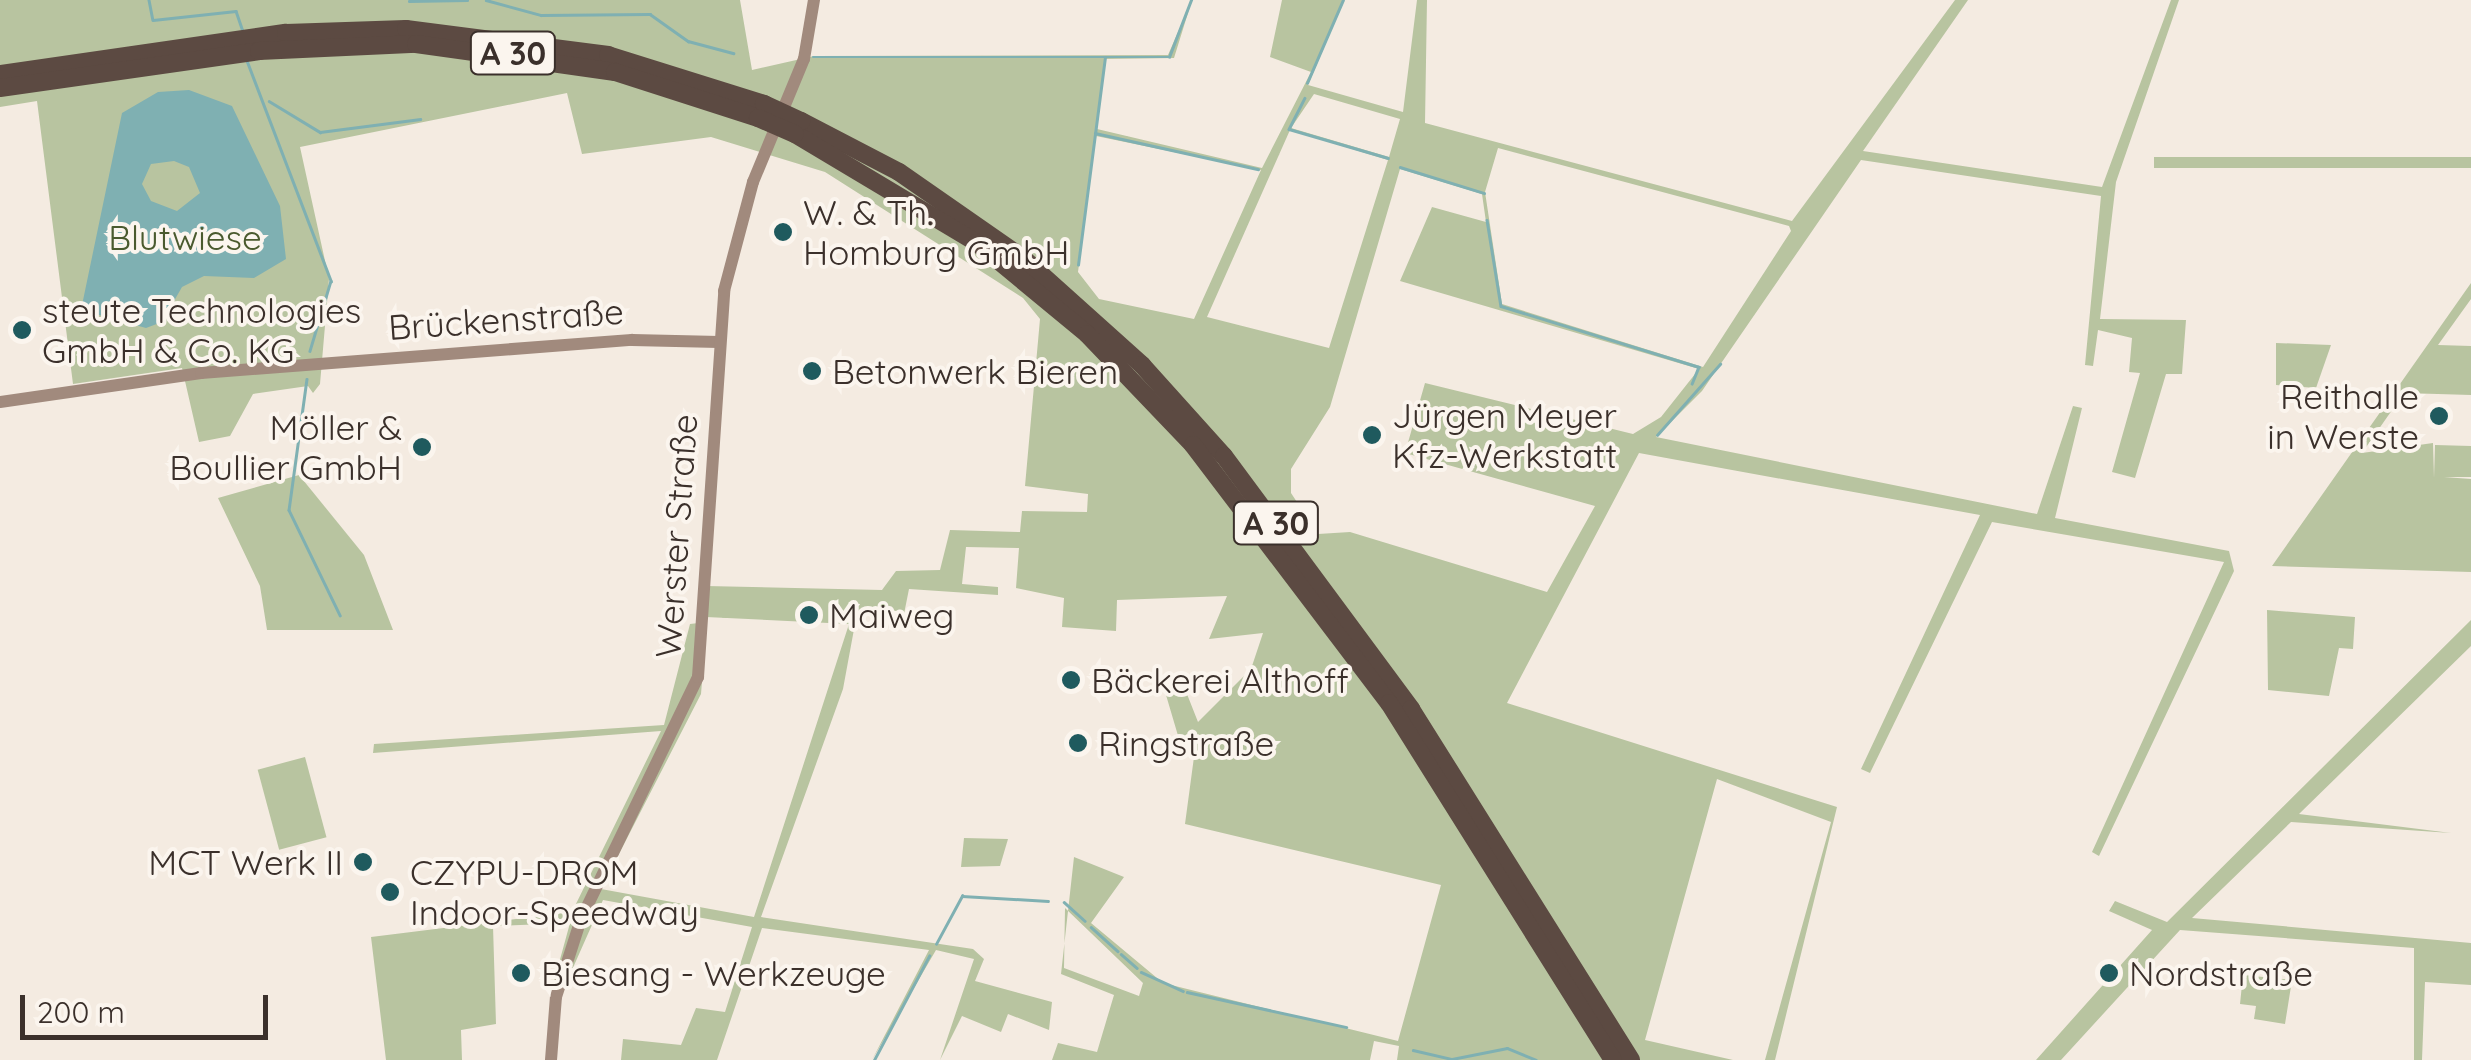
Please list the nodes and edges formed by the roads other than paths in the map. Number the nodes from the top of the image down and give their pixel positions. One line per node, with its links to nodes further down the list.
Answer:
1 (814, 0): 5 (main road, Werster Straße)
2 (234, 47): 3 (highway, A 30); 4 (highway, A 30); 7 (highway, A 30, bridge)
3 (0, 74)
4 (0, 88)
5 (719, 342): 6 (main road, Brückenstraße); 8 (main road, Werster Straße)
6 (0, 402)
7 (1618, 1053)
8 (552, 1060)

